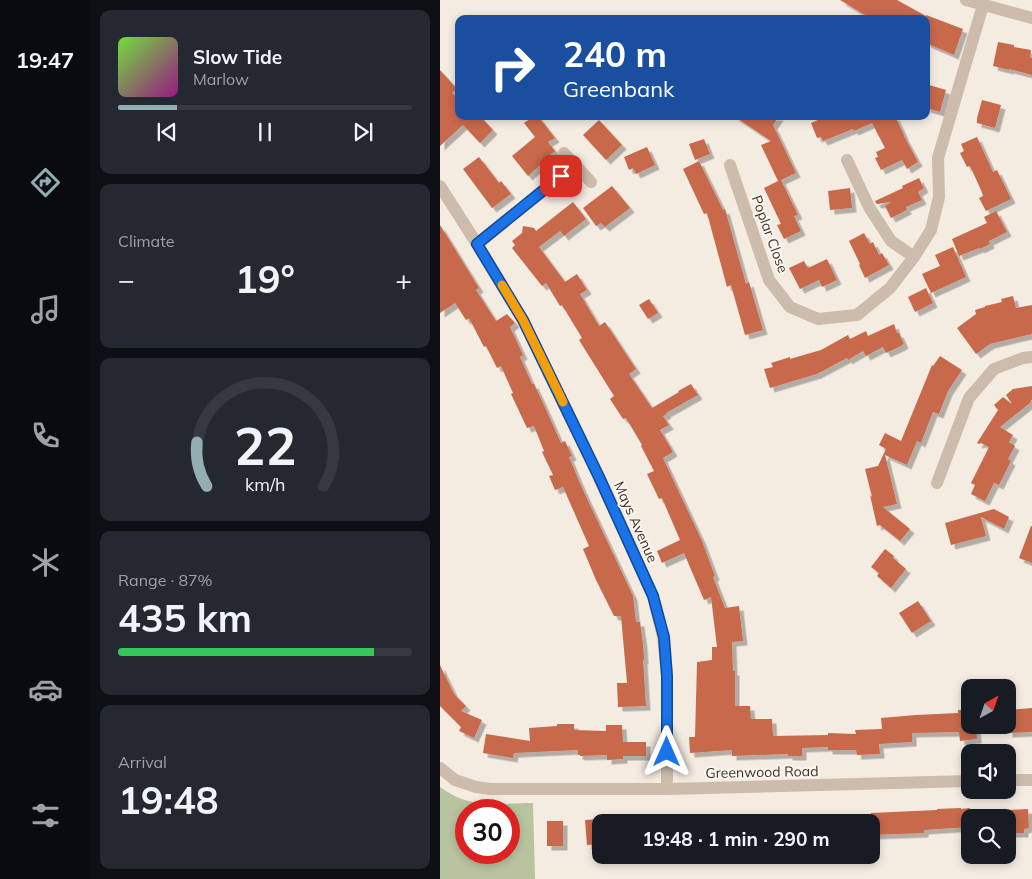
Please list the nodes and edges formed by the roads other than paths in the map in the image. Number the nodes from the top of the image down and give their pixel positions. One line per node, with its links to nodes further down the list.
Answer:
1 (966, 0): 2 (street)
2 (983, 5): 3 (street); 11 (street, Poplar Close)
3 (1032, 18)
4 (564, 153): 6 (street)
5 (847, 160): 11 (street)
6 (575, 165): 8 (street); 10 (street)
7 (730, 165): 11 (street, Poplar Close)
8 (591, 182)
9 (440, 186): 10 (street, Mays Avenue)
10 (477, 244): 18 (street, Mays Avenue)
11 (914, 257)
12 (1032, 357): 13 (street)
13 (937, 483)
14 (440, 768): 18 (street, Greenwood Road)
15 (1016, 780): 16 (street)
16 (1032, 780)
17 (961, 781): 18 (street, Greenwood Road)
18 (667, 789)

